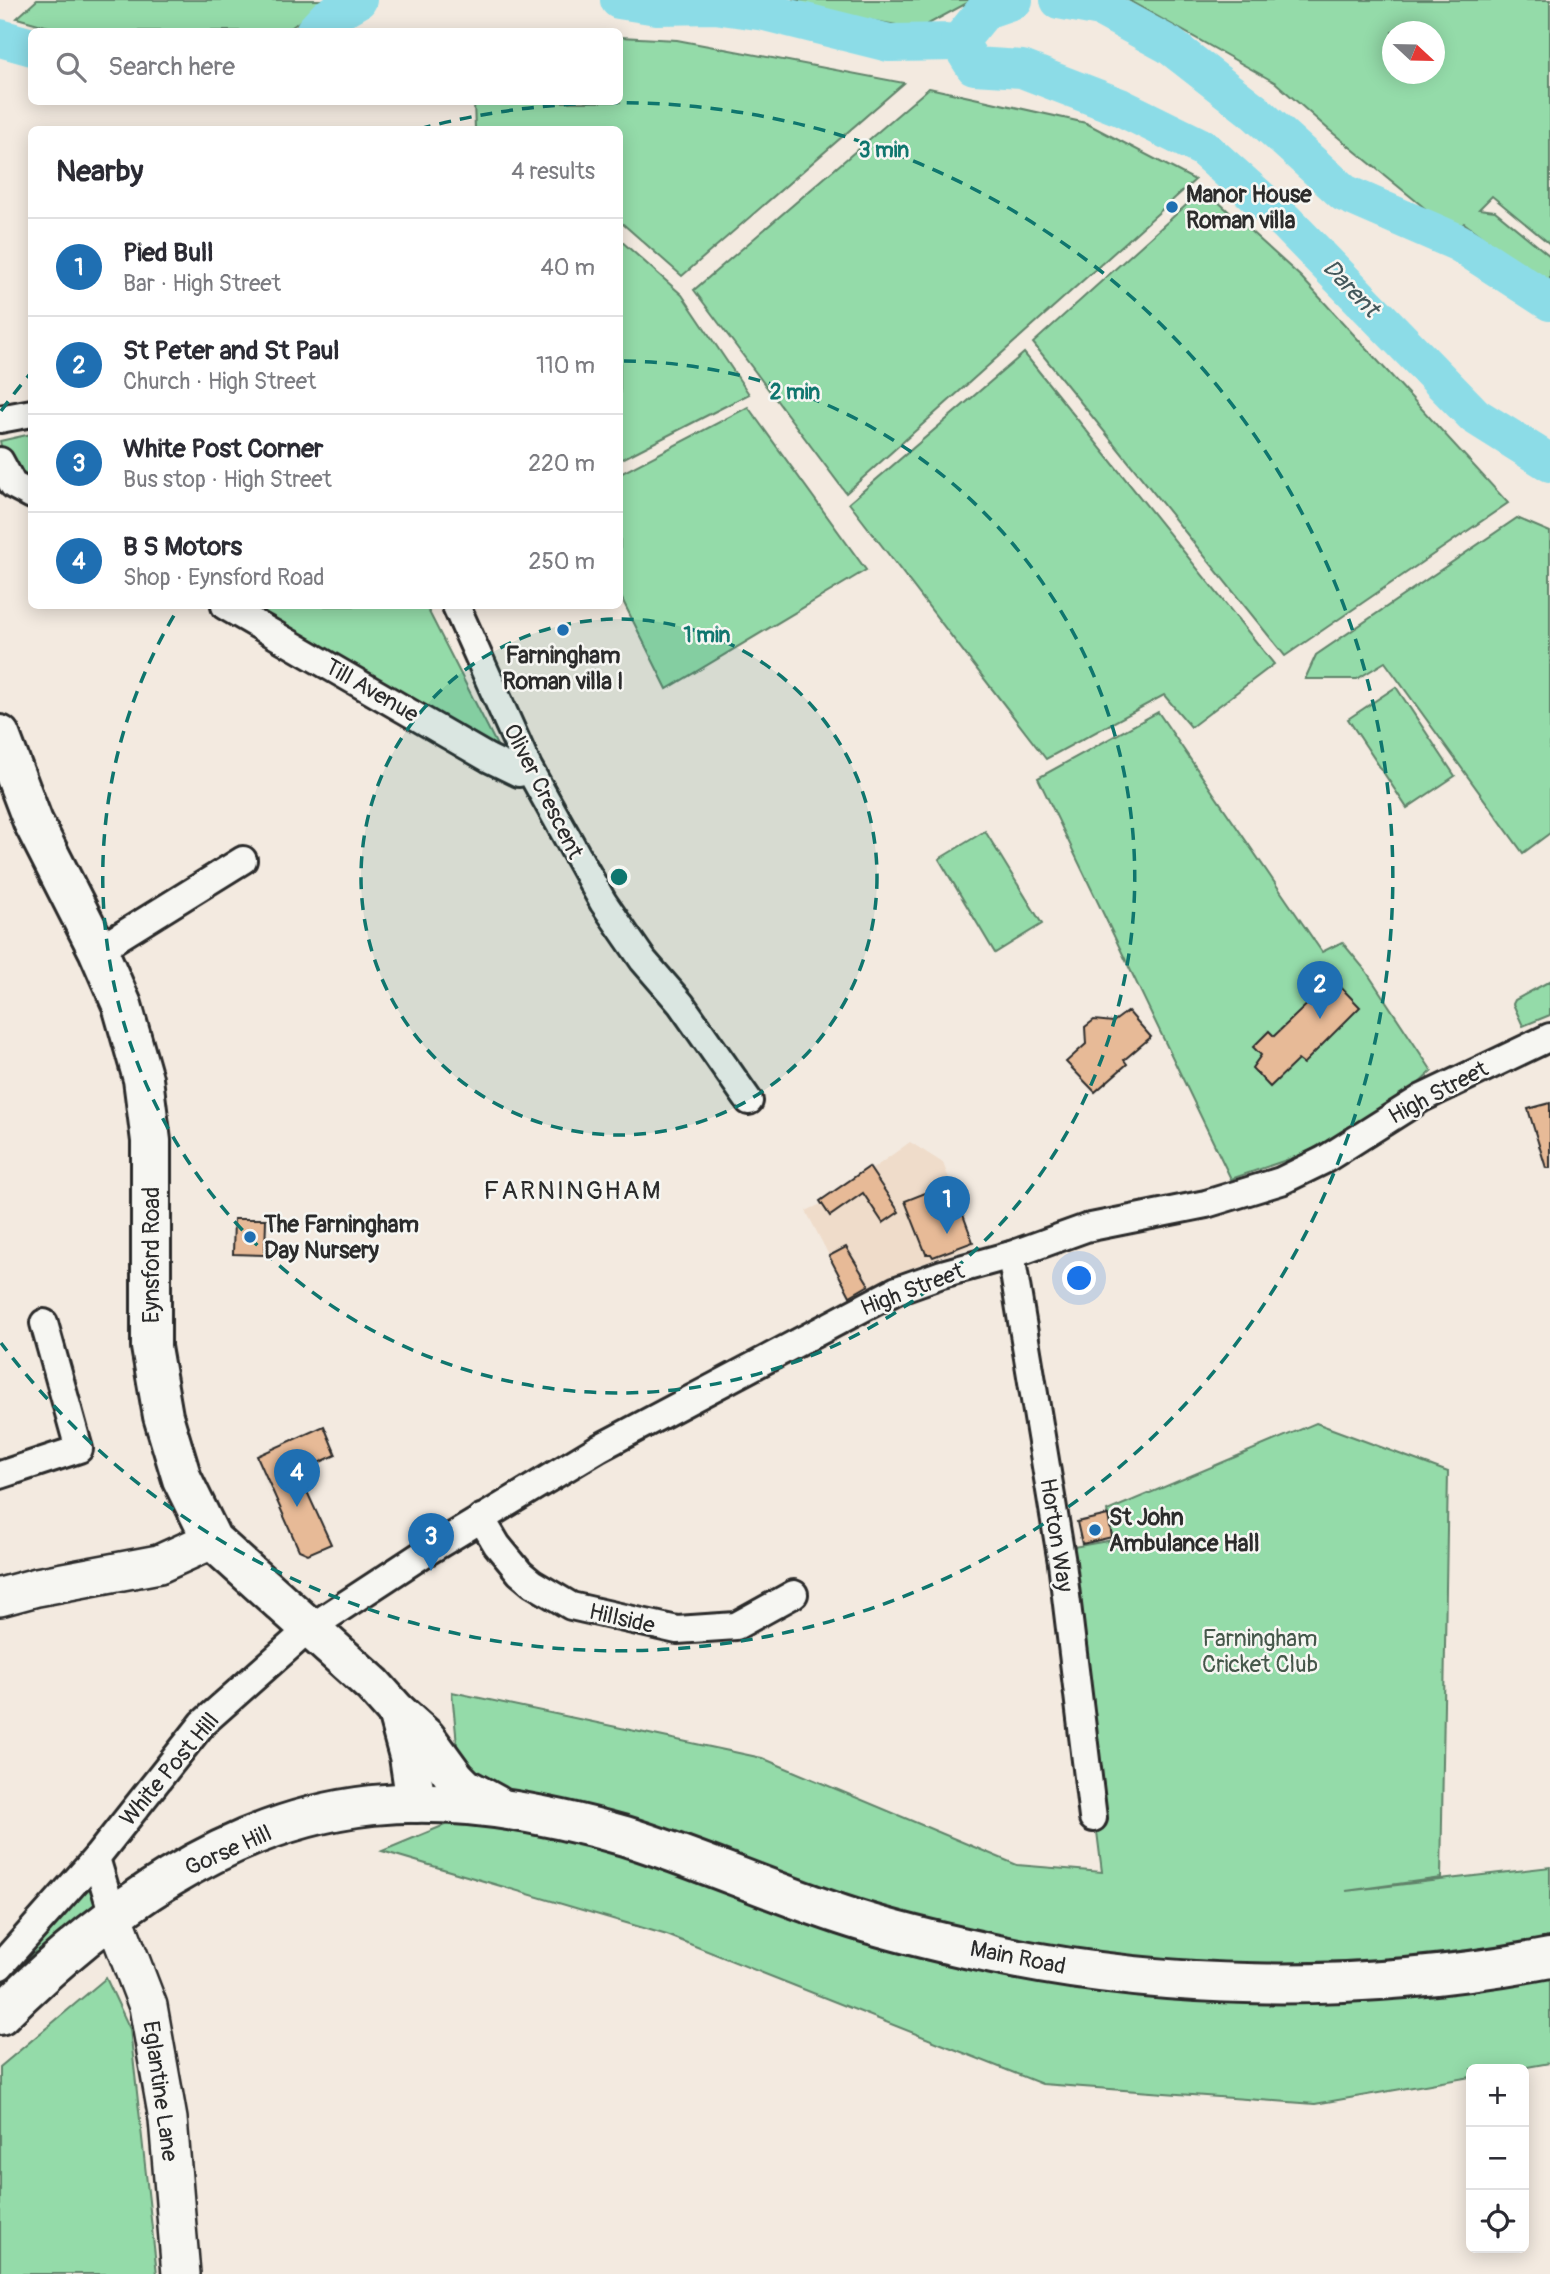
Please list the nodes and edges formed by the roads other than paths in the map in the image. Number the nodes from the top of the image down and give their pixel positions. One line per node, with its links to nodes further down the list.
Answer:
1 (28, 414): 2 (street)
2 (0, 419)
3 (0, 461): 4 (street)
4 (28, 493)
5 (230, 609): 8 (street, Till Avenue)
6 (457, 609): 12 (street, Oliver Crescent)
7 (0, 735): 10 (main road, Eynsford Road)
8 (519, 773)
9 (243, 860): 10 (street)
10 (99, 950): 17 (main road, Eynsford Road)
11 (1550, 1037): 13 (street, High Street)
12 (749, 1101)
13 (1011, 1255): 16 (street, High Street); 24 (street, Horton Way)
14 (44, 1322): 15 (street)
15 (0, 1475)
16 (481, 1518): 18 (street, Hillside); 20 (street, High Street)
17 (212, 1540): 19 (street); 20 (main road, Eynsford Road)
18 (794, 1594)
19 (0, 1597)
20 (310, 1628): 21 (main road, Eynsford Road); 25 (street, White Post Hill)
21 (397, 1713): 22 (main road, Eynsford Road); 23 (main road, Eynsford Road)
22 (416, 1803): 23 (main road, Gorse Hill); 26 (main road, Gorse Hill)
23 (504, 1809): 27 (main road, Main Road)
24 (1093, 1818)
25 (96, 1858): 26 (street); 28 (street, White Post Hill)
26 (113, 1915): 29 (main road, Gorse Hill); 30 (street, Eglantine Lane)
27 (1550, 1958)
28 (0, 1966)
29 (0, 2015)
30 (181, 2274)

